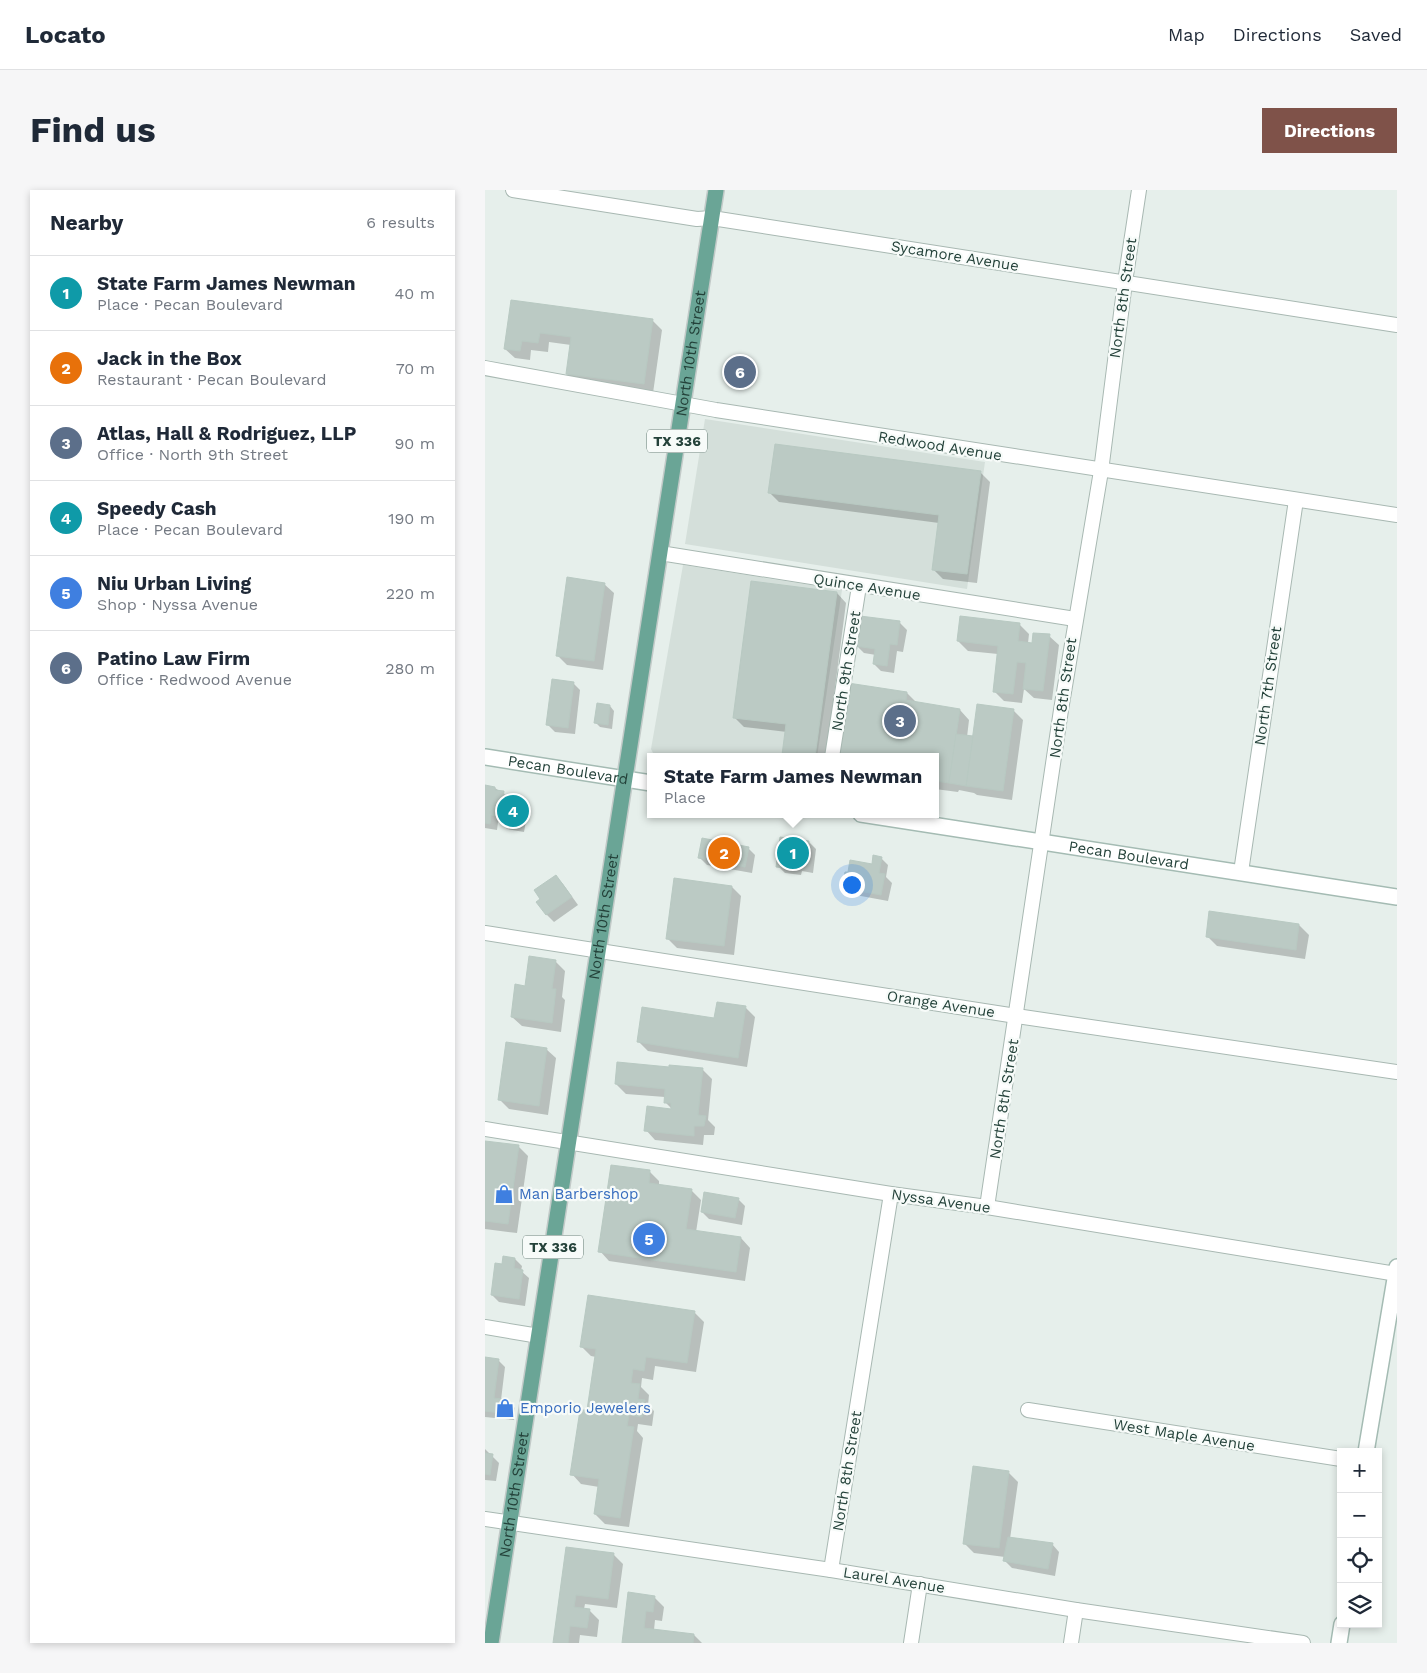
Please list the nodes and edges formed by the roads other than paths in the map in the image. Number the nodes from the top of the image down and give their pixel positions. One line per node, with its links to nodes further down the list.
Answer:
1 (513, 190): 4 (street, Sycamore Avenue)
2 (716, 190): 4 (main road, North 10th Street / TX 336)
3 (1139, 190): 5 (street, North 8th Street)
4 (712, 218): 5 (street, Sycamore Avenue); 8 (main road, North 10th Street / TX 336)
5 (1125, 282): 6 (street, Sycamore Avenue); 9 (street, North 8th Street)
6 (1397, 325)
7 (485, 368): 8 (street, Redwood Avenue)
8 (683, 405): 9 (street, Redwood Avenue); 12 (main road, North 10th Street / TX 336)
9 (1101, 471): 10 (street, Redwood Avenue); 14 (street, North 8th Street)
10 (1296, 500): 11 (street, Redwood Avenue); 21 (street, North 7th Street)
11 (1397, 516)
12 (660, 553): 13 (street, Quince Avenue); 17 (main road, North 10th Street / TX 336)
13 (859, 586): 14 (street, Quince Avenue); 15 (street, North 9th Street)
14 (1075, 619): 20 (street, North 8th Street)
15 (833, 753)
16 (485, 756): 17 (main road, Pecan Boulevard)
17 (625, 780): 18 (main road, Pecan Boulevard); 24 (main road, North 10th Street / TX 336)
18 (647, 783)
19 (887, 818): 20 (main road, Pecan Boulevard)
20 (1042, 842): 21 (main road, Pecan Boulevard); 25 (street, North 8th Street)
21 (1241, 872): 22 (main road, Pecan Boulevard)
22 (1397, 898)
23 (485, 933): 24 (street, Orange Avenue)
24 (598, 951): 25 (street, Orange Avenue); 28 (main road, North 10th Street / TX 336)
25 (1016, 1016): 26 (street, Orange Avenue); 30 (street, North 8th Street)
26 (1397, 1072)
27 (485, 1129): 28 (street, Nyssa Avenue)
28 (569, 1142): 29 (street, Nyssa Avenue); 33 (main road, North 10th Street / TX 336)
29 (891, 1194): 30 (street, Nyssa Avenue); 39 (street, North 8th Street)
30 (987, 1207): 31 (street, Nyssa Avenue)
31 (1397, 1272): 35 (main road)
32 (485, 1327): 33 (street)
33 (539, 1336): 38 (main road, North 10th Street / TX 336)
34 (1028, 1410): 36 (street, West Maple Avenue)
35 (1367, 1448)
36 (1337, 1459)
37 (485, 1519): 38 (street, Laurel Avenue)
38 (510, 1523): 39 (street, Laurel Avenue); 43 (main road, North 10th Street / TX 336)
39 (831, 1570): 40 (street, Laurel Avenue)
40 (920, 1584): 41 (street, Laurel Avenue); 44 (street)
41 (1075, 1610): 45 (street); 46 (street, Laurel Avenue)
42 (1341, 1628): 47 (main road)
43 (491, 1643)
44 (911, 1643)
45 (1071, 1643)
46 (1303, 1643)
47 (1339, 1643)

